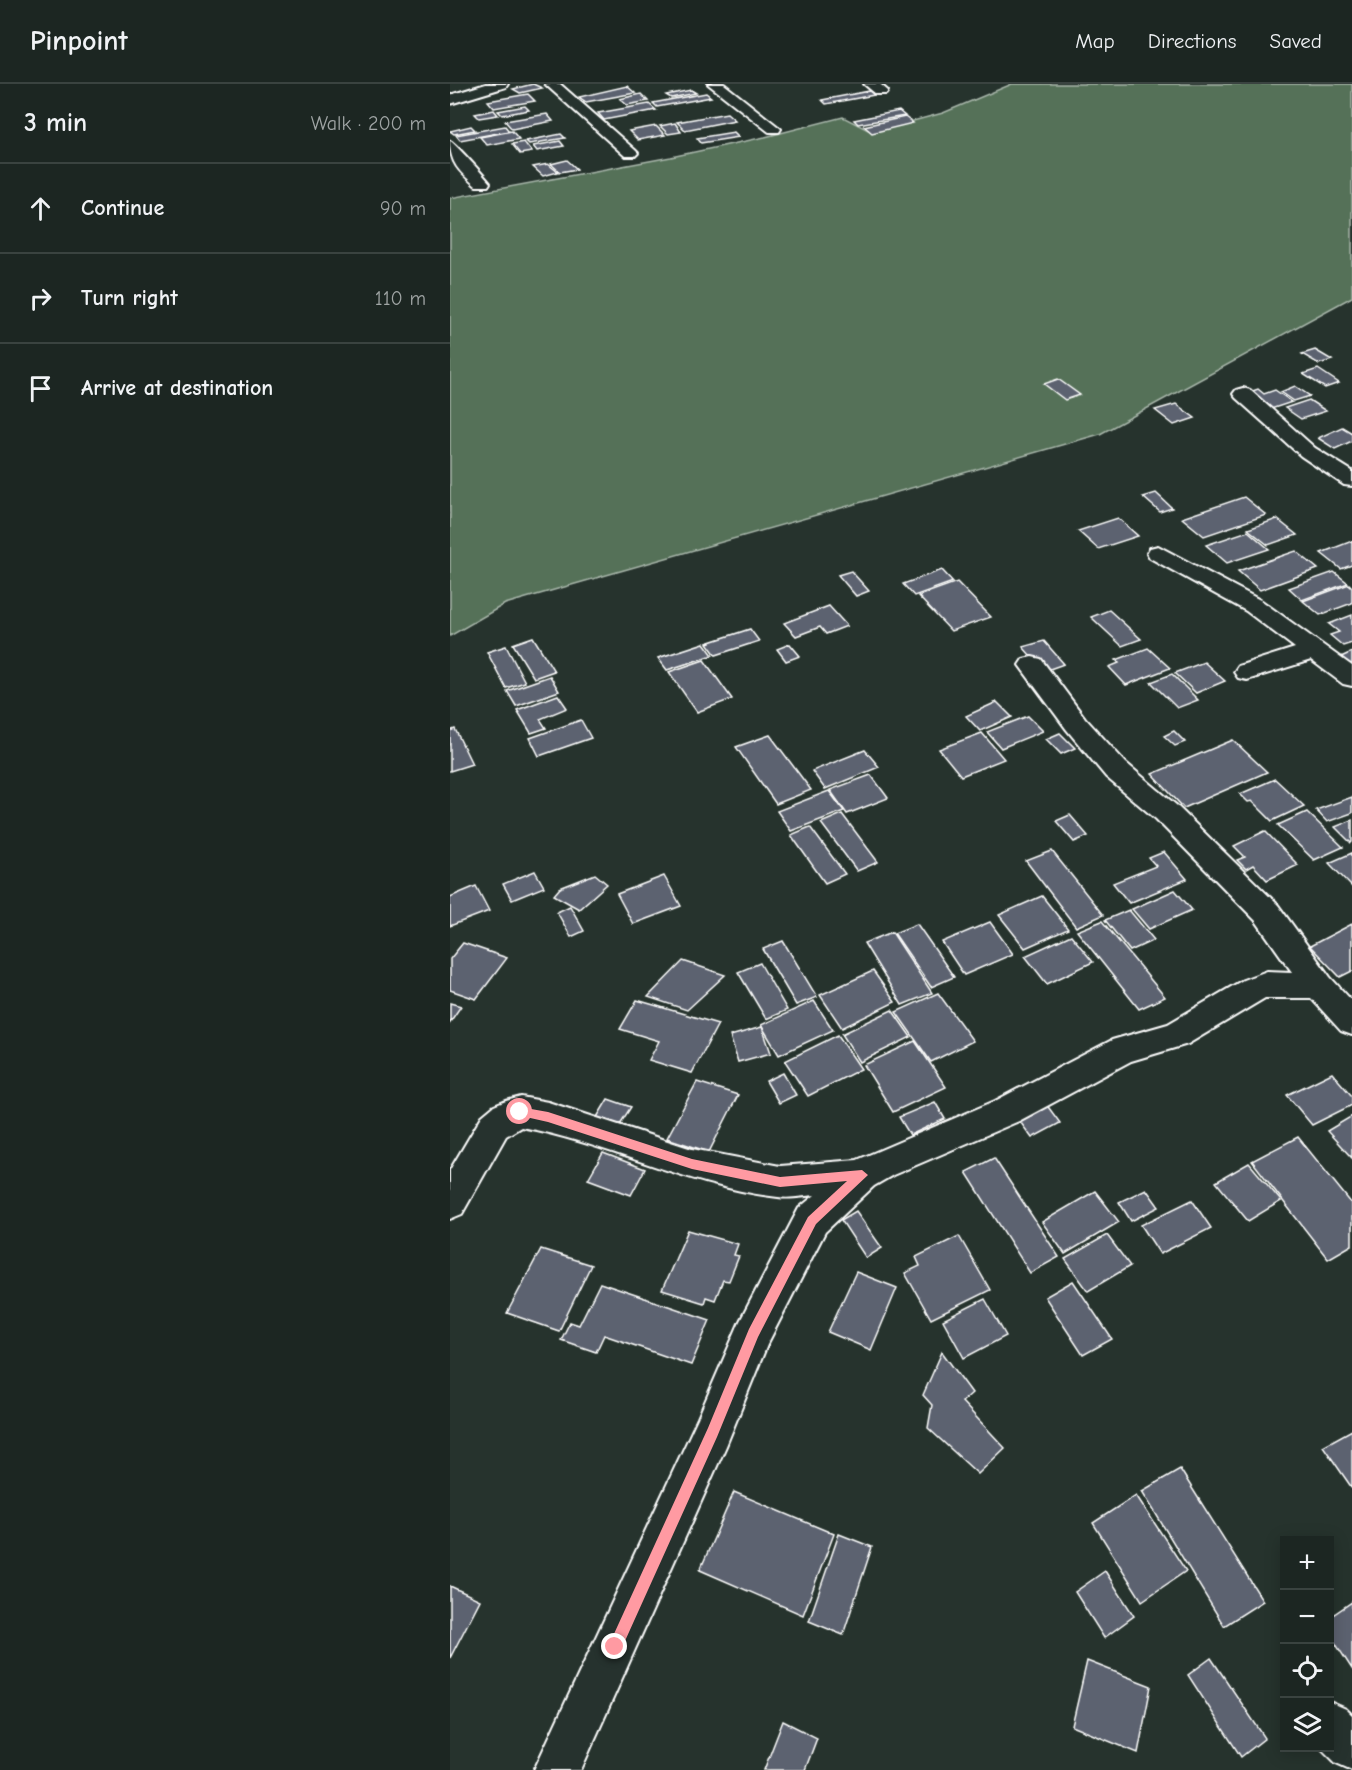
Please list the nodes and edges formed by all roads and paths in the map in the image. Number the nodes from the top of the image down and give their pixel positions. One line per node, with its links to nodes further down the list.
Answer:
1 (501, 84): 4 (street)
2 (552, 84): 7 (street)
3 (715, 84): 5 (street)
4 (450, 100)
5 (774, 129)
6 (450, 146): 8 (street)
7 (630, 153)
8 (482, 183)
9 (1244, 393): 11 (street)
10 (1352, 453): 11 (street)
11 (1325, 463): 12 (street)
12 (1352, 480)
13 (1158, 553): 14 (street)
14 (1314, 651): 16 (street); 17 (street)
15 (1032, 665): 18 (street)
16 (1247, 672)
17 (1352, 678)
18 (1319, 986): 19 (street); 20 (street)
19 (1352, 1022)
20 (862, 1175): 21 (street); 24 (street)
21 (450, 1203)
22 (1334, 1730): 23 (street)
23 (1352, 1747)
24 (557, 1770)

